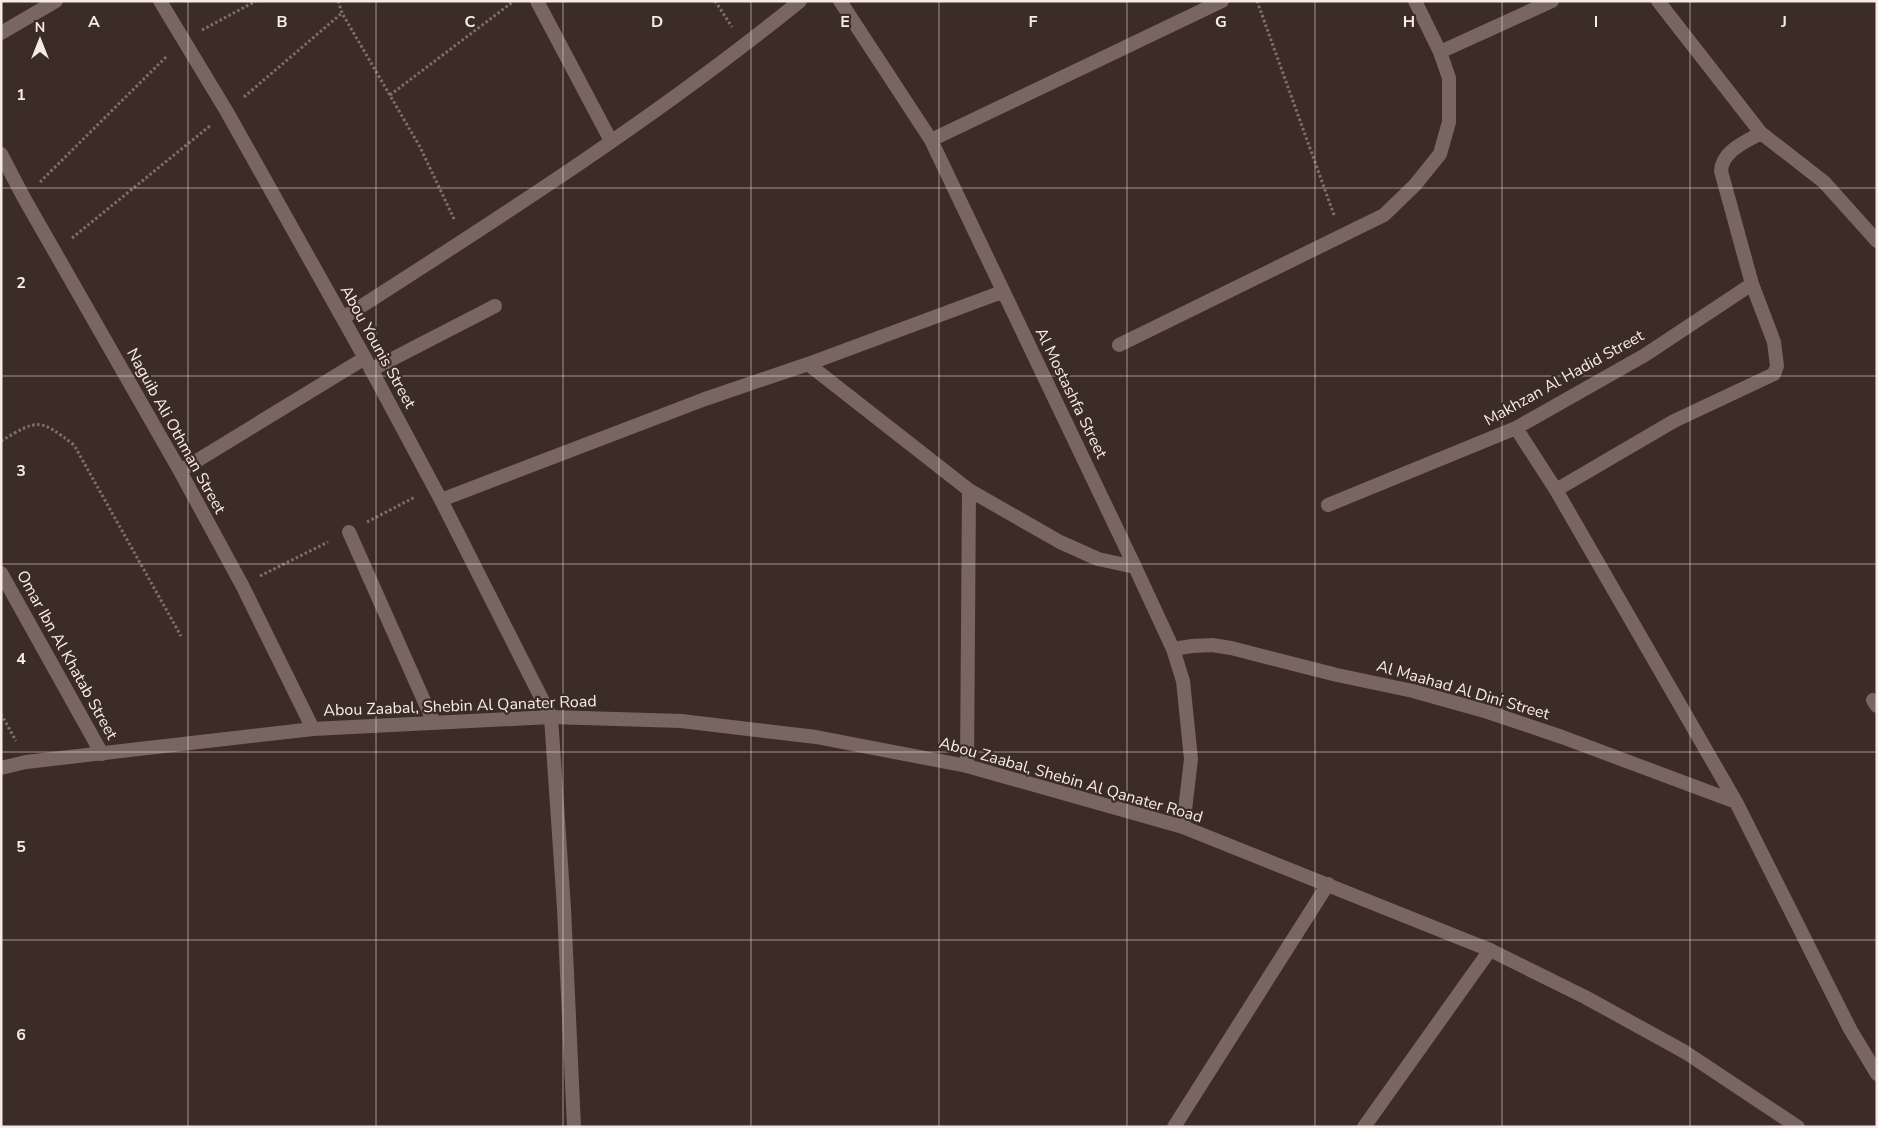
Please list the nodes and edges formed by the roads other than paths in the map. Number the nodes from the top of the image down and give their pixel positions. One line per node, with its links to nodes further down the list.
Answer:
1 (56, 1): 10 (street)
2 (160, 1): 20 (street, Abou Younis Street)
3 (537, 1): 14 (street)
4 (800, 1): 14 (street)
5 (840, 1): 13 (street, Al Mostashfa Street)
6 (1222, 1): 13 (street)
7 (1414, 1): 11 (street)
8 (1552, 1): 11 (street)
9 (1658, 1): 12 (street)
10 (1, 33)
11 (1440, 52): 21 (street)
12 (1761, 133): 16 (street); 17 (street)
13 (931, 140): 18 (street, Al Mostashfa Street)
14 (611, 141): 20 (street)
15 (1, 154): 25 (street, Naguib Ali Othman Street)
16 (1877, 241)
17 (1752, 284): 24 (street, Makhzan Al Hadid Street); 27 (street)
18 (1002, 292): 23 (street); 31 (street, Al Mostashfa Street)
19 (495, 306): 22 (street)
20 (343, 318): 22 (street, Abou Younis Street)
21 (1119, 345)
22 (368, 364): 25 (street); 28 (street, Abou Younis Street)
23 (808, 364): 26 (street); 28 (street)
24 (1516, 428): 27 (street); 29 (street, Makhzan Al Hadid Street)
25 (180, 471): 36 (street, Naguib Ali Othman Street)
26 (969, 490): 31 (street); 38 (street)
27 (1556, 490): 40 (street)
28 (441, 500): 34 (street, Abou Younis Street)
29 (1328, 505)
30 (348, 532): 35 (street)
31 (1135, 567): 33 (street, Al Mostashfa Street)
32 (1, 573): 37 (street, Omar Ibn Al Khatab Street)
33 (1173, 649): 40 (street, Al Maahad Al Dini Street); 41 (street, Al Mostashfa Street)
34 (552, 717): 35 (street, Abou Zaabal, Shebin Al Qanater Road); 38 (street, Abou Zaabal, Shebin Al Qanater Road); 45 (street)
35 (434, 723): 36 (street, Abou Zaabal, Shebin Al Qanater Road)
36 (313, 729): 37 (street, Abou Zaabal, Shebin Al Qanater Road)
37 (102, 754): 39 (street, Abou Zaabal, Shebin Al Qanater Road)
38 (967, 766): 41 (street, Abou Zaabal, Shebin Al Qanater Road)
39 (1, 768)
40 (1736, 802): 44 (street)
41 (1183, 827): 42 (street, Abou Zaabal, Shebin Al Qanater Road)
42 (1328, 884): 43 (street, Abou Zaabal, Shebin Al Qanater Road); 46 (street)
43 (1490, 950): 47 (street); 48 (street, Abou Zaabal, Shebin Al Qanater Road)
44 (1877, 1074)
45 (574, 1127)
46 (1174, 1127)
47 (1364, 1127)
48 (1798, 1127)

